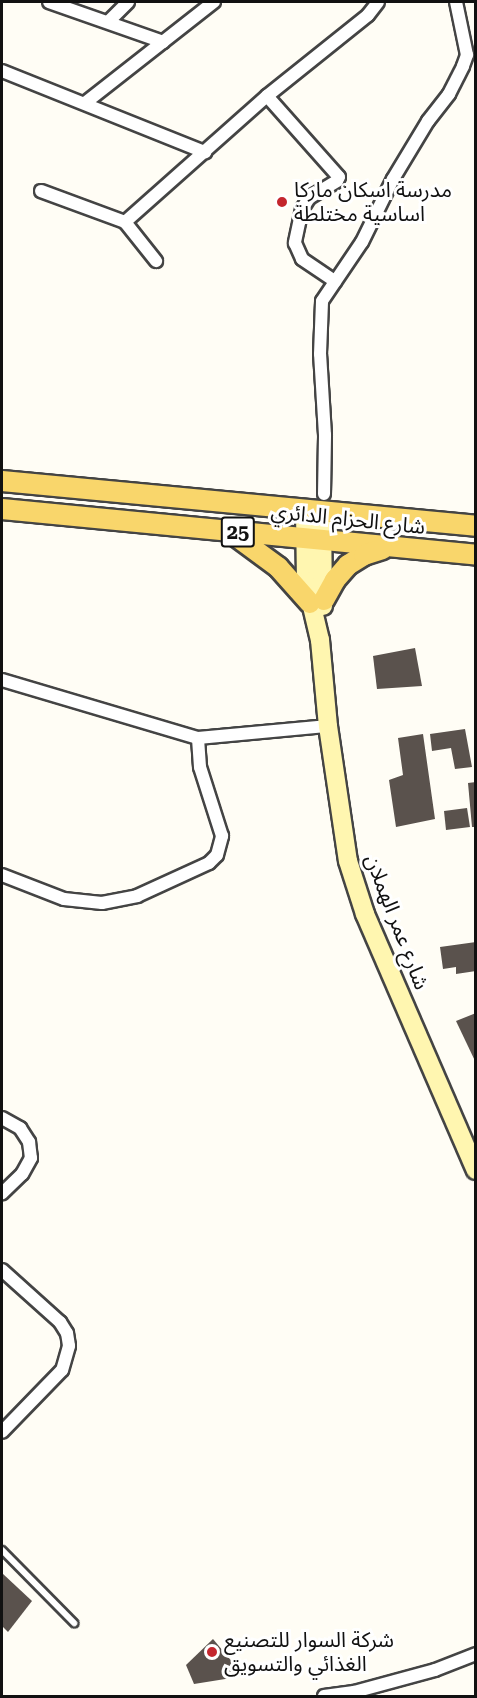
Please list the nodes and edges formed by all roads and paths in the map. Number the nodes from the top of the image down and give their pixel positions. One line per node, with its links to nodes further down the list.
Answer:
1 (49, 2): 6 (street)
2 (128, 2): 6 (street)
3 (214, 2): 7 (street)
4 (378, 2): 9 (street)
5 (456, 2): 15 (street)
6 (109, 21): 7 (street)
7 (163, 42): 10 (street)
8 (2, 70): 10 (street)
9 (267, 96): 11 (street); 15 (street)
10 (85, 103): 11 (street)
11 (205, 152): 13 (street)
12 (40, 191): 13 (street)
13 (125, 222): 14 (street)
14 (156, 261)
15 (335, 281): 17 (street)
16 (2, 481): 17 (main road, شارع الحزام الدائري / 25)
17 (317, 505): 19 (main road, شارع الحزام الدائري / 25); 21 (street, شارع عمر الهملان)
18 (2, 509): 20 (main road, شارع الحزام الدائري / 25)
19 (476, 526)
20 (228, 531): 21 (main road, شارع الحزام الدائري / 25); 24 (main road)
21 (312, 539): 22 (main road, شارع الحزام الدائري / 25); 24 (street, شارع عمر الهملان)
22 (388, 547): 23 (main road, شارع الحزام الدائري / 25); 24 (main road)
23 (476, 555)
24 (317, 602): 26 (street, شارع عمر الهملان)
25 (2, 680): 27 (street)
26 (328, 726): 27 (street); 30 (street, شارع عمر الهملان)
27 (198, 738): 28 (street)
28 (2, 875)
29 (2, 1119): 31 (street)
30 (476, 1170)
31 (2, 1193)
32 (2, 1270): 33 (street)
33 (2, 1432)
34 (2, 1550): 35 (lane)
35 (74, 1623)
36 (476, 1654): 37 (street)
37 (324, 1696)

